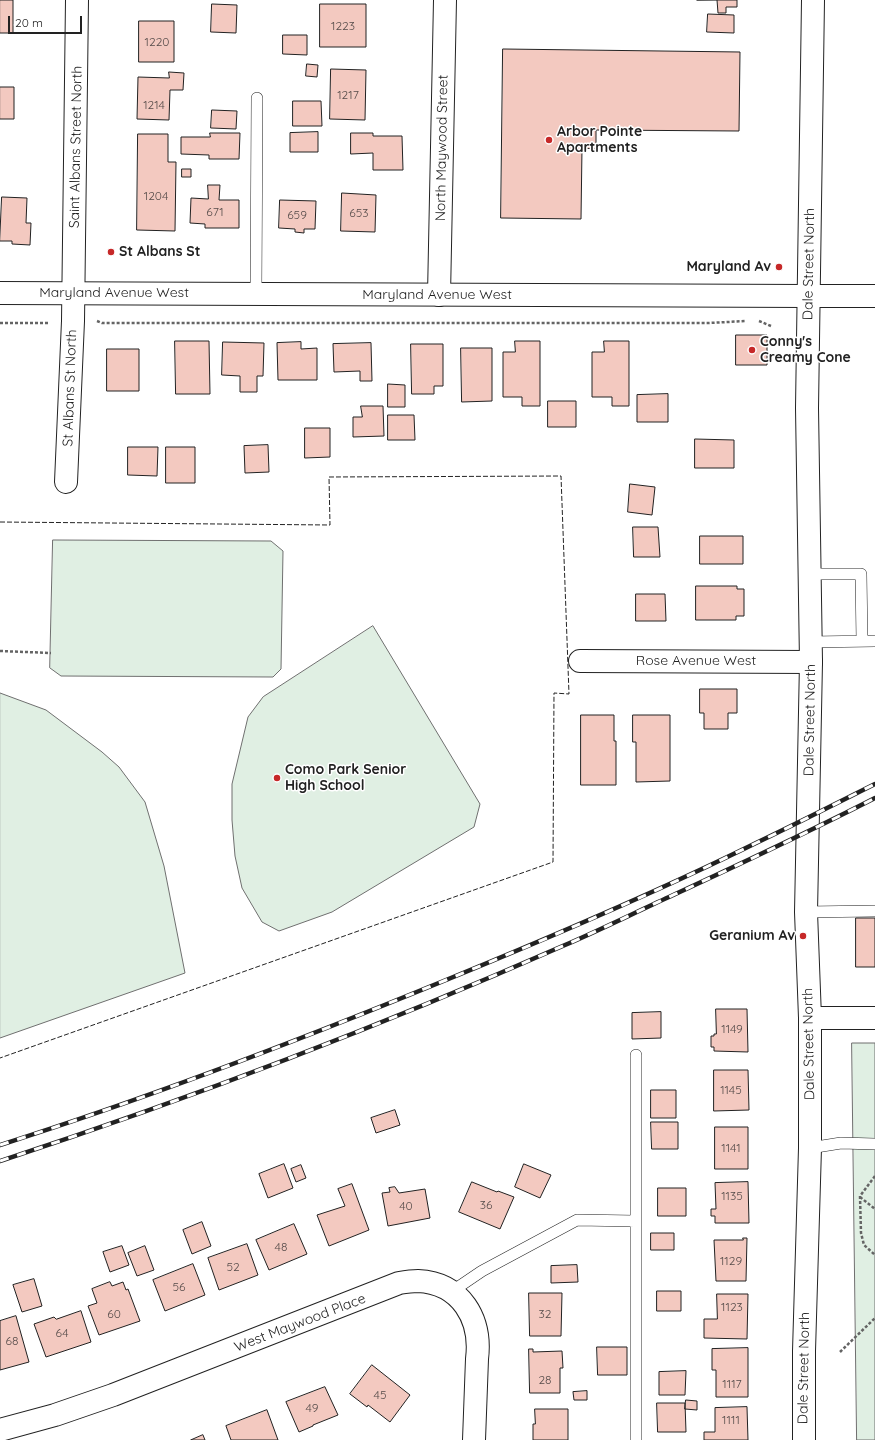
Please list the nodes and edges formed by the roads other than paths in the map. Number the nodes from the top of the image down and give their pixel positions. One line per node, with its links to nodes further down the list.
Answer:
1 (77, 0): 6 (street, Saint Albans Street North)
2 (445, 0): 8 (street, North Maywood Street)
3 (813, 0): 9 (street, Dale Street North)
4 (257, 98): 7 (lane)
5 (0, 293): 6 (street, Maryland Avenue West)
6 (74, 293): 7 (street, Maryland Avenue West); 11 (street, St Albans St North)
7 (256, 294): 8 (street, Maryland Avenue West)
8 (439, 295): 9 (street, Maryland Avenue West)
9 (809, 296): 10 (street, Maryland Avenue West); 12 (street, Dale Street North)
10 (875, 296)
11 (66, 482)
12 (810, 574): 13 (lane); 15 (street, Dale Street North)
13 (862, 641): 14 (lane); 15 (lane)
14 (875, 641)
15 (811, 652): 16 (street, Rose Avenue West); 17 (street, Dale Street North)
16 (580, 661)
17 (806, 912): 18 (lane); 19 (street, Dale Street North)
18 (875, 912)
19 (810, 1018): 20 (street); 23 (street, Dale Street North)
20 (875, 1018)
21 (636, 1055): 24 (lane)
22 (875, 1144): 23 (lane)
23 (810, 1148): 29 (street, Dale Street North)
24 (635, 1221): 25 (lane); 28 (lane)
25 (451, 1292): 26 (street, West Maywood Place); 27 (street, West Maywood Place)
26 (0, 1430)
27 (474, 1440)
28 (636, 1440)
29 (804, 1440)

